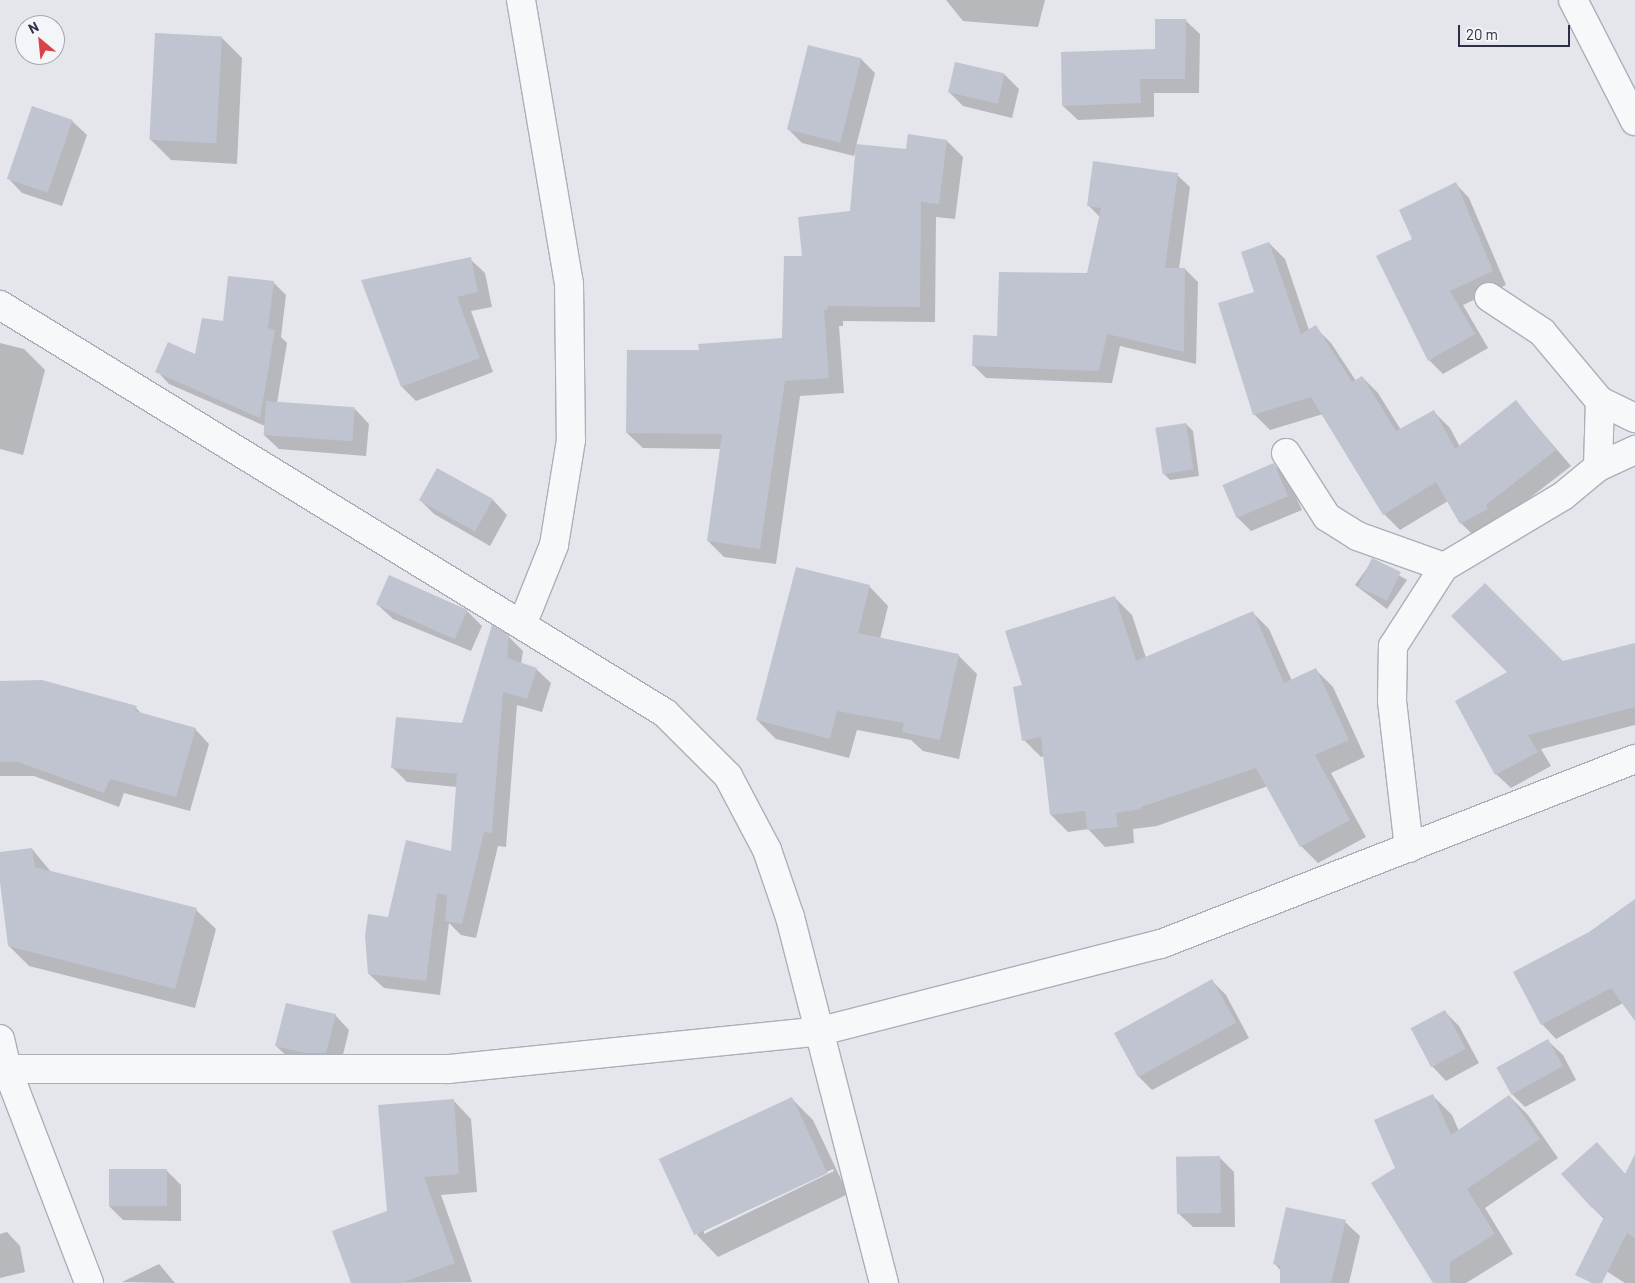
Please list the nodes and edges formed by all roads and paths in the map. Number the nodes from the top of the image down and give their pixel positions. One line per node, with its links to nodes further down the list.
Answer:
1 (521, 0): 12 (street)
2 (1574, 0): 3 (street)
3 (1635, 121)
4 (1489, 297): 6 (street)
5 (0, 305): 12 (street)
6 (1600, 401): 7 (street); 10 (street)
7 (1635, 418)
8 (1635, 450): 10 (street)
9 (1286, 453): 11 (street)
10 (1598, 467): 11 (street)
11 (1444, 567): 14 (street)
12 (522, 625): 15 (street)
13 (1635, 759): 14 (street)
14 (1409, 848): 15 (street)
15 (821, 1031): 17 (street); 19 (street)
16 (0, 1039): 17 (street)
17 (3, 1069): 18 (street)
18 (89, 1283)
19 (884, 1283)

